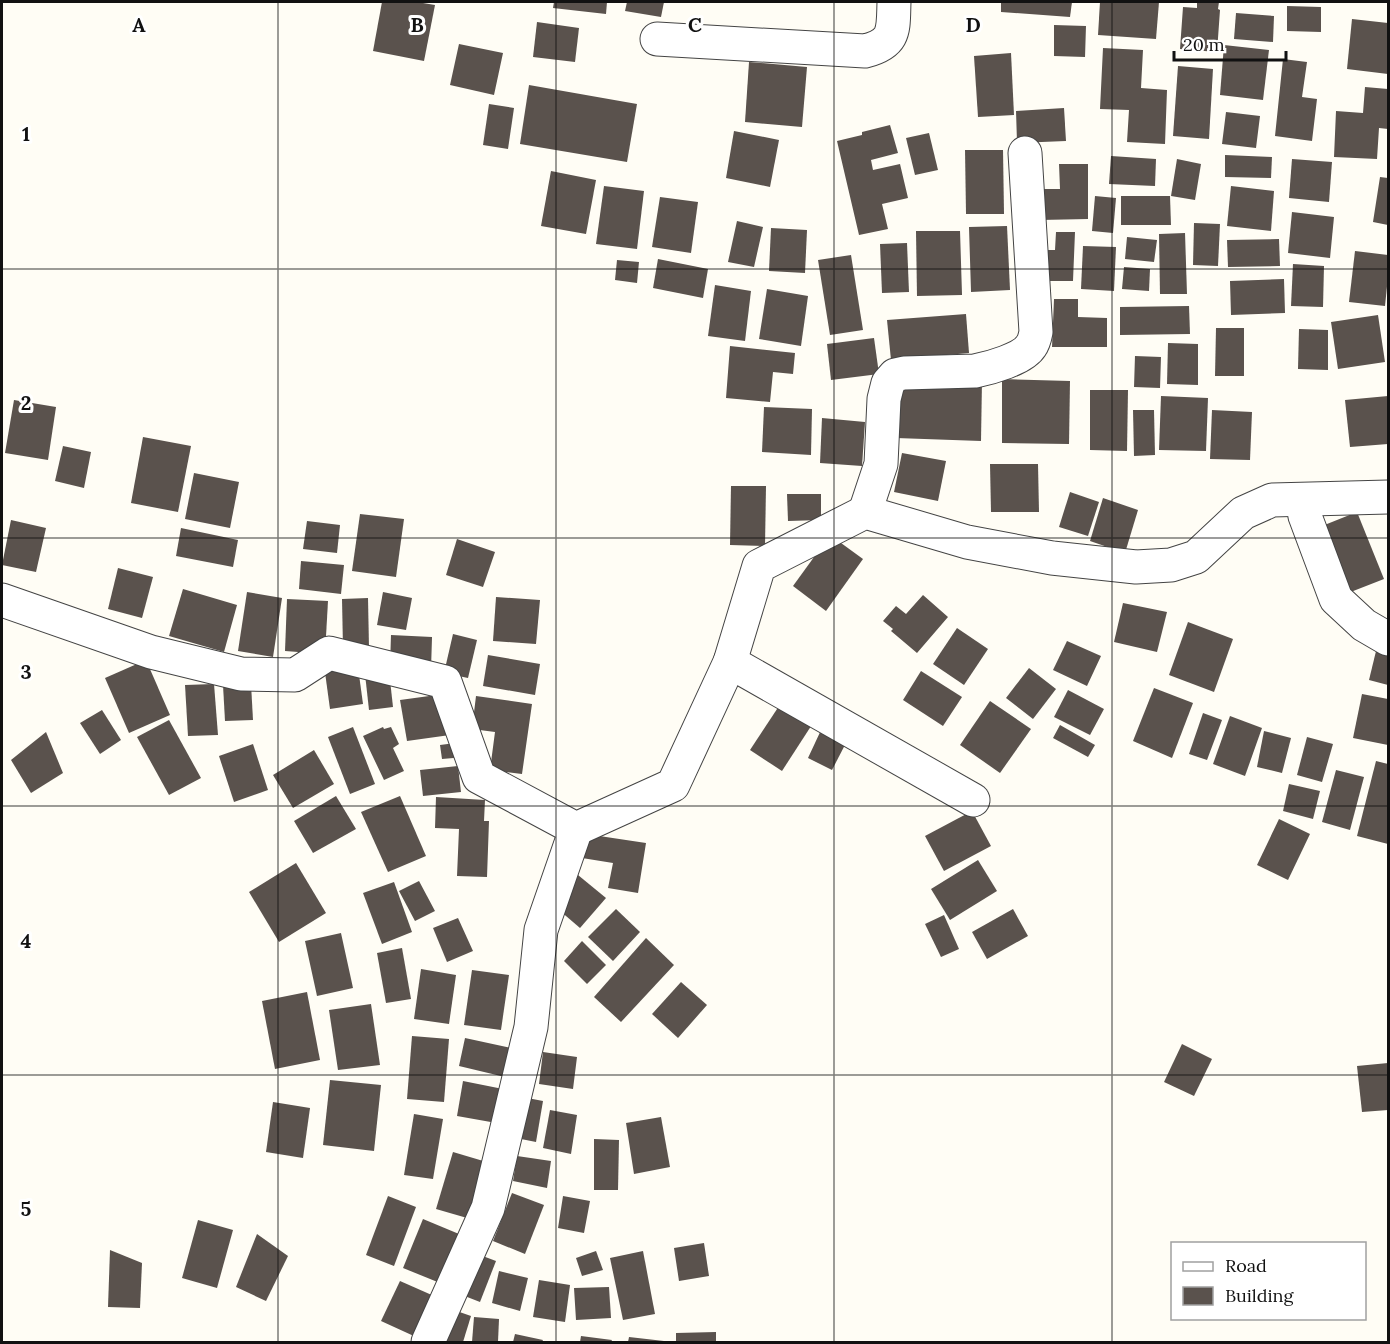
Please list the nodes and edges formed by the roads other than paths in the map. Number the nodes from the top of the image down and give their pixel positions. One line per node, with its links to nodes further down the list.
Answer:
1 (894, 2): 2 (street)
2 (657, 39)
3 (1025, 153): 6 (street)
4 (1389, 497): 5 (street)
5 (1302, 500): 6 (street); 8 (street)
6 (865, 512): 9 (street)
7 (2, 600): 11 (street)
8 (1389, 639)
9 (730, 662): 10 (street); 11 (street)
10 (973, 800)
11 (576, 829): 12 (street)
12 (428, 1342)

